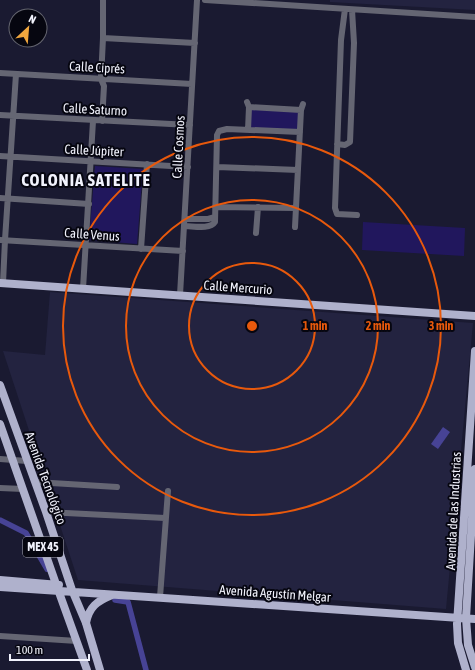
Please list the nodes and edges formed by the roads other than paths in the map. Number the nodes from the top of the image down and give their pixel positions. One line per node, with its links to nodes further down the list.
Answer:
1 (103, 0): 8 (street)
2 (197, 0): 9 (street, Calle Cosmos)
3 (205, 0): 4 (street)
4 (348, 10): 5 (street); 6 (street); 7 (street)
5 (475, 17)
6 (343, 32): 7 (street); 14 (street)
7 (353, 32): 15 (street)
8 (104, 38): 9 (street); 12 (street)
9 (195, 43): 13 (street, Calle Cosmos)
10 (0, 73): 11 (street, Calle Ciprés)
11 (16, 74): 12 (street, Calle Ciprés); 17 (street)
12 (101, 79): 13 (street, Calle Ciprés); 19 (street)
13 (192, 84): 20 (street, Calle Cosmos)
14 (339, 91): 15 (street); 23 (street)
15 (351, 91): 23 (street)
16 (0, 115): 17 (street, Calle Saturno)
17 (14, 116): 18 (street, Calle Saturno); 25 (street)
18 (93, 121): 19 (street, Calle Saturno); 26 (street)
19 (102, 121): 20 (street, Calle Saturno)
20 (190, 125): 28 (street, Calle Cosmos)
21 (248, 130): 22 (street); 22 (street); 29 (street)
22 (300, 132): 30 (street)
23 (338, 144): 37 (street)
24 (0, 156): 25 (street, Calle Júpiter)
25 (11, 156): 26 (street, Calle Júpiter); 32 (street)
26 (91, 161): 27 (street, Calle Júpiter); 33 (street)
27 (147, 164): 28 (street, Calle Júpiter); 43 (street)
28 (188, 167): 38 (street, Calle Cosmos)
29 (217, 167): 30 (street); 34 (street)
30 (298, 170): 36 (street)
31 (0, 198): 32 (street)
32 (8, 198): 33 (street); 41 (street)
33 (89, 204): 42 (street)
34 (216, 207): 35 (street); 38 (street)
35 (258, 207): 36 (street); 40 (street)
36 (296, 208): 39 (street)
37 (357, 215)
38 (185, 222): 44 (street, Calle Cosmos)
39 (295, 228)
40 (256, 233)
41 (2, 240): 42 (street, Calle Venus); 45 (street)
42 (86, 244): 43 (street, Calle Venus); 46 (street)
43 (141, 249): 44 (street, Calle Venus)
44 (183, 251): 47 (street, Calle Cosmos)
45 (2, 283): 46 (main road, Calle Mercurio)
46 (83, 289): 47 (main road, Calle Mercurio)
47 (180, 295): 48 (main road, Calle Mercurio)
48 (475, 316)
49 (475, 351): 57 (main road, Avenida de las Industrias)
50 (0, 385): 54 (main road, Avenida Tecnológico / MEX 45)
51 (0, 424): 53 (main road, Avenida Tecnológico / MEX 45)
52 (0, 459): 53 (street)
53 (13, 460): 54 (street); 60 (main road, Avenida Tecnológico / MEX 45)
54 (27, 461): 56 (main road, Avenida Tecnológico / MEX 45)
55 (475, 469): 57 (main road, Avenida de las Industrias)
56 (35, 482): 58 (street); 62 (main road, Avenida Tecnológico / MEX 45)
57 (470, 482): 72 (main road, Avenida de las Industrias)
58 (116, 487)
59 (0, 488): 60 (street)
60 (23, 489): 64 (main road, Avenida Tecnológico / MEX 45)
61 (168, 490): 63 (street)
62 (46, 512): 63 (street); 69 (main road, Avenida Tecnológico / MEX 45)
63 (165, 518): 71 (street)
64 (51, 570): 66 (main road); 68 (main road, Avenida Tecnológico / MEX 45)
65 (0, 580): 66 (main road, Avenida Agustín Melgar)
66 (43, 583): 68 (main road, Avenida Agustín Melgar)
67 (0, 586): 68 (main road, Avenida Agustín Melgar)
68 (57, 587): 69 (main road, Avenida Agustín Melgar); 76 (main road, Avenida Tecnológico / MEX 45)
69 (72, 590): 70 (main road, Avenida Agustín Melgar); 74 (main road, Avenida Tecnológico / MEX 45)
70 (112, 594): 71 (main road, Avenida Agustín Melgar); 74 (main road)
71 (160, 597): 72 (main road, Avenida Agustín Melgar)
72 (462, 618): 73 (main road, Avenida Agustín Melgar); 77 (main road, Avenida de las Industrias); 80 (main road, Avenida de las Industrias)
73 (475, 618)
74 (86, 623): 79 (main road, Avenida Tecnológico / MEX 45)
75 (0, 636): 76 (street)
76 (77, 641): 78 (main road, Avenida Tecnológico / MEX 45)
77 (475, 667)
78 (87, 670)
79 (100, 670)
80 (466, 670)

